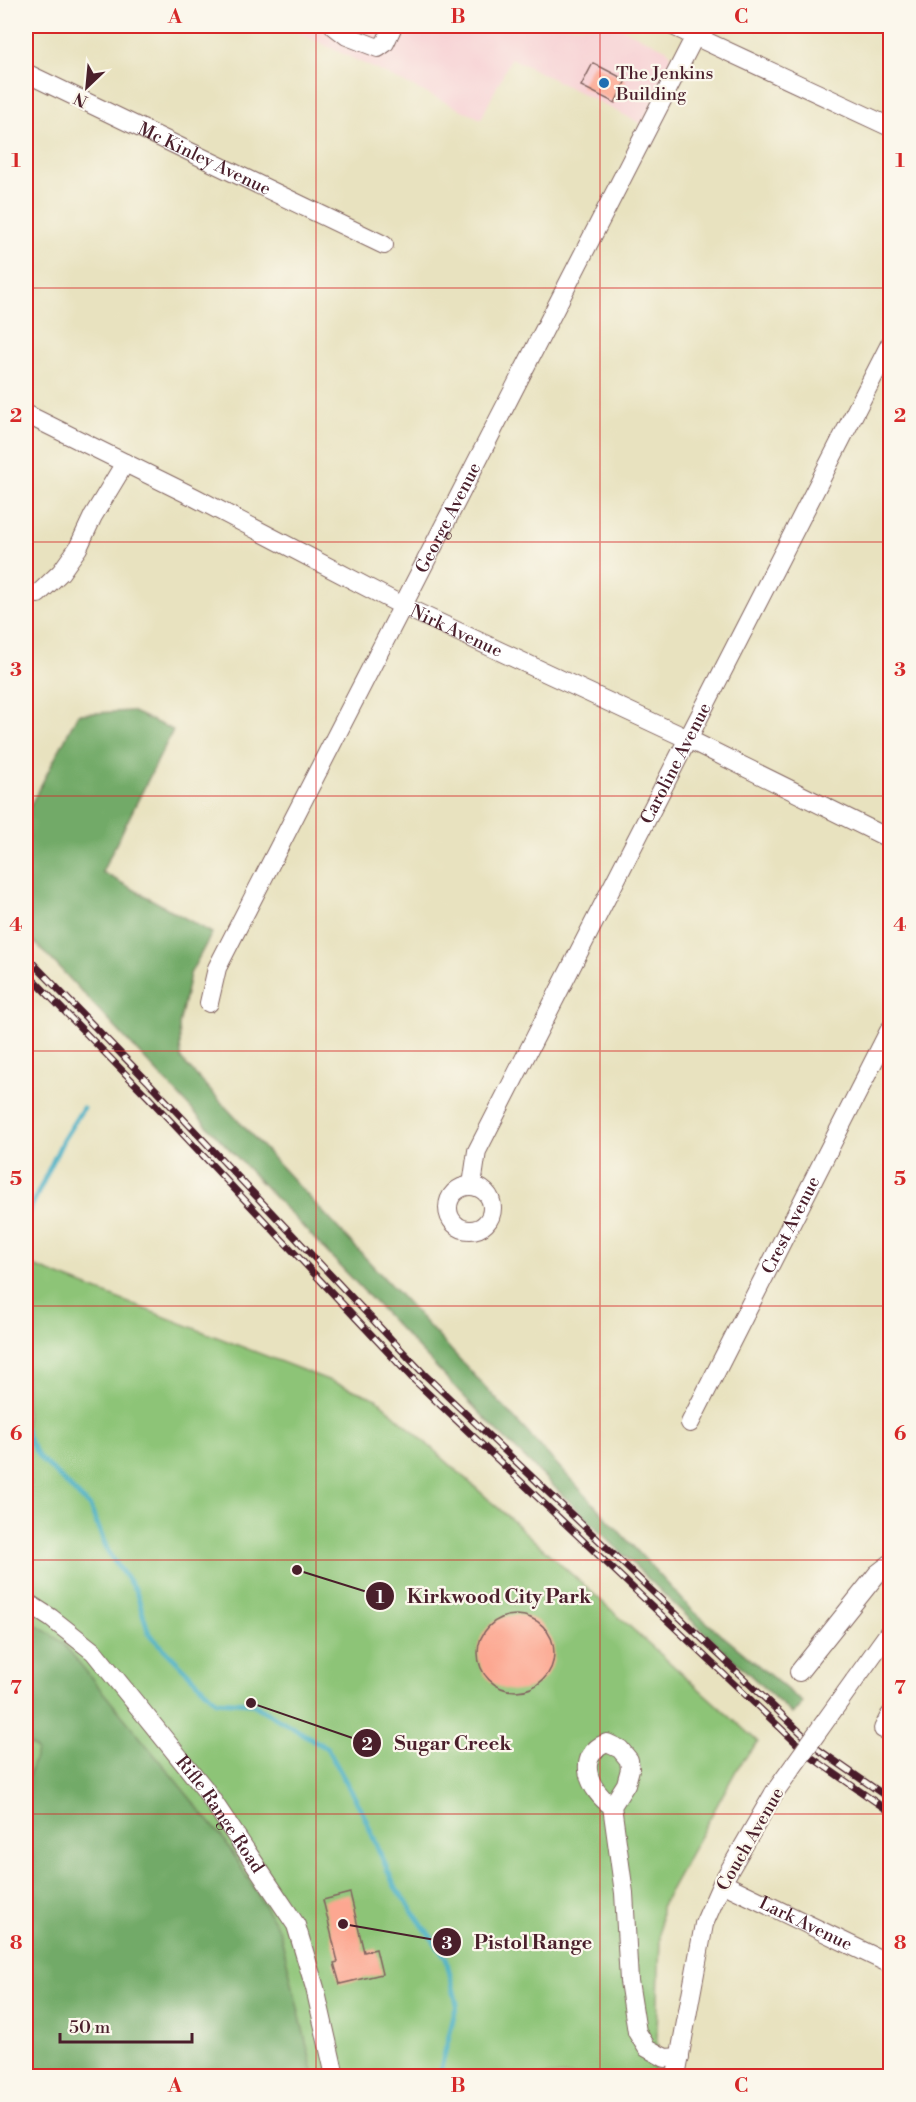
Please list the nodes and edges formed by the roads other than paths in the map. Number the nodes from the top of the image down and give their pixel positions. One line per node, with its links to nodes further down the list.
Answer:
1 (334, 26): 2 (street)
2 (393, 26)
3 (673, 26): 4 (street)
4 (699, 31): 6 (street); 12 (street, George Avenue)
5 (26, 73): 7 (street, Mc Kinley Avenue)
6 (891, 127)
7 (384, 245)
8 (891, 344): 13 (street, Caroline Avenue)
9 (26, 414): 10 (street, Nirk Avenue)
10 (125, 463): 11 (street); 12 (street, Nirk Avenue)
11 (38, 594)
12 (403, 606): 13 (street, Nirk Avenue); 15 (street, George Avenue)
13 (688, 739): 14 (street, Nirk Avenue); 17 (street, Caroline Avenue)
14 (891, 839)
15 (208, 1003)
16 (891, 1029): 18 (street, Crest Avenue)
17 (472, 1185)
18 (690, 1423)
19 (891, 1564): 22 (street)
20 (26, 1602): 27 (street, Rifle Range Road)
21 (891, 1631): 24 (street, Couch Avenue, bridge)
22 (799, 1672)
23 (612, 1806): 26 (street)
24 (722, 1883): 25 (street, Lark Avenue); 26 (street, Couch Avenue)
25 (891, 1964)
26 (680, 2057): 28 (street, Couch Avenue)
27 (335, 2076)
28 (676, 2076)

